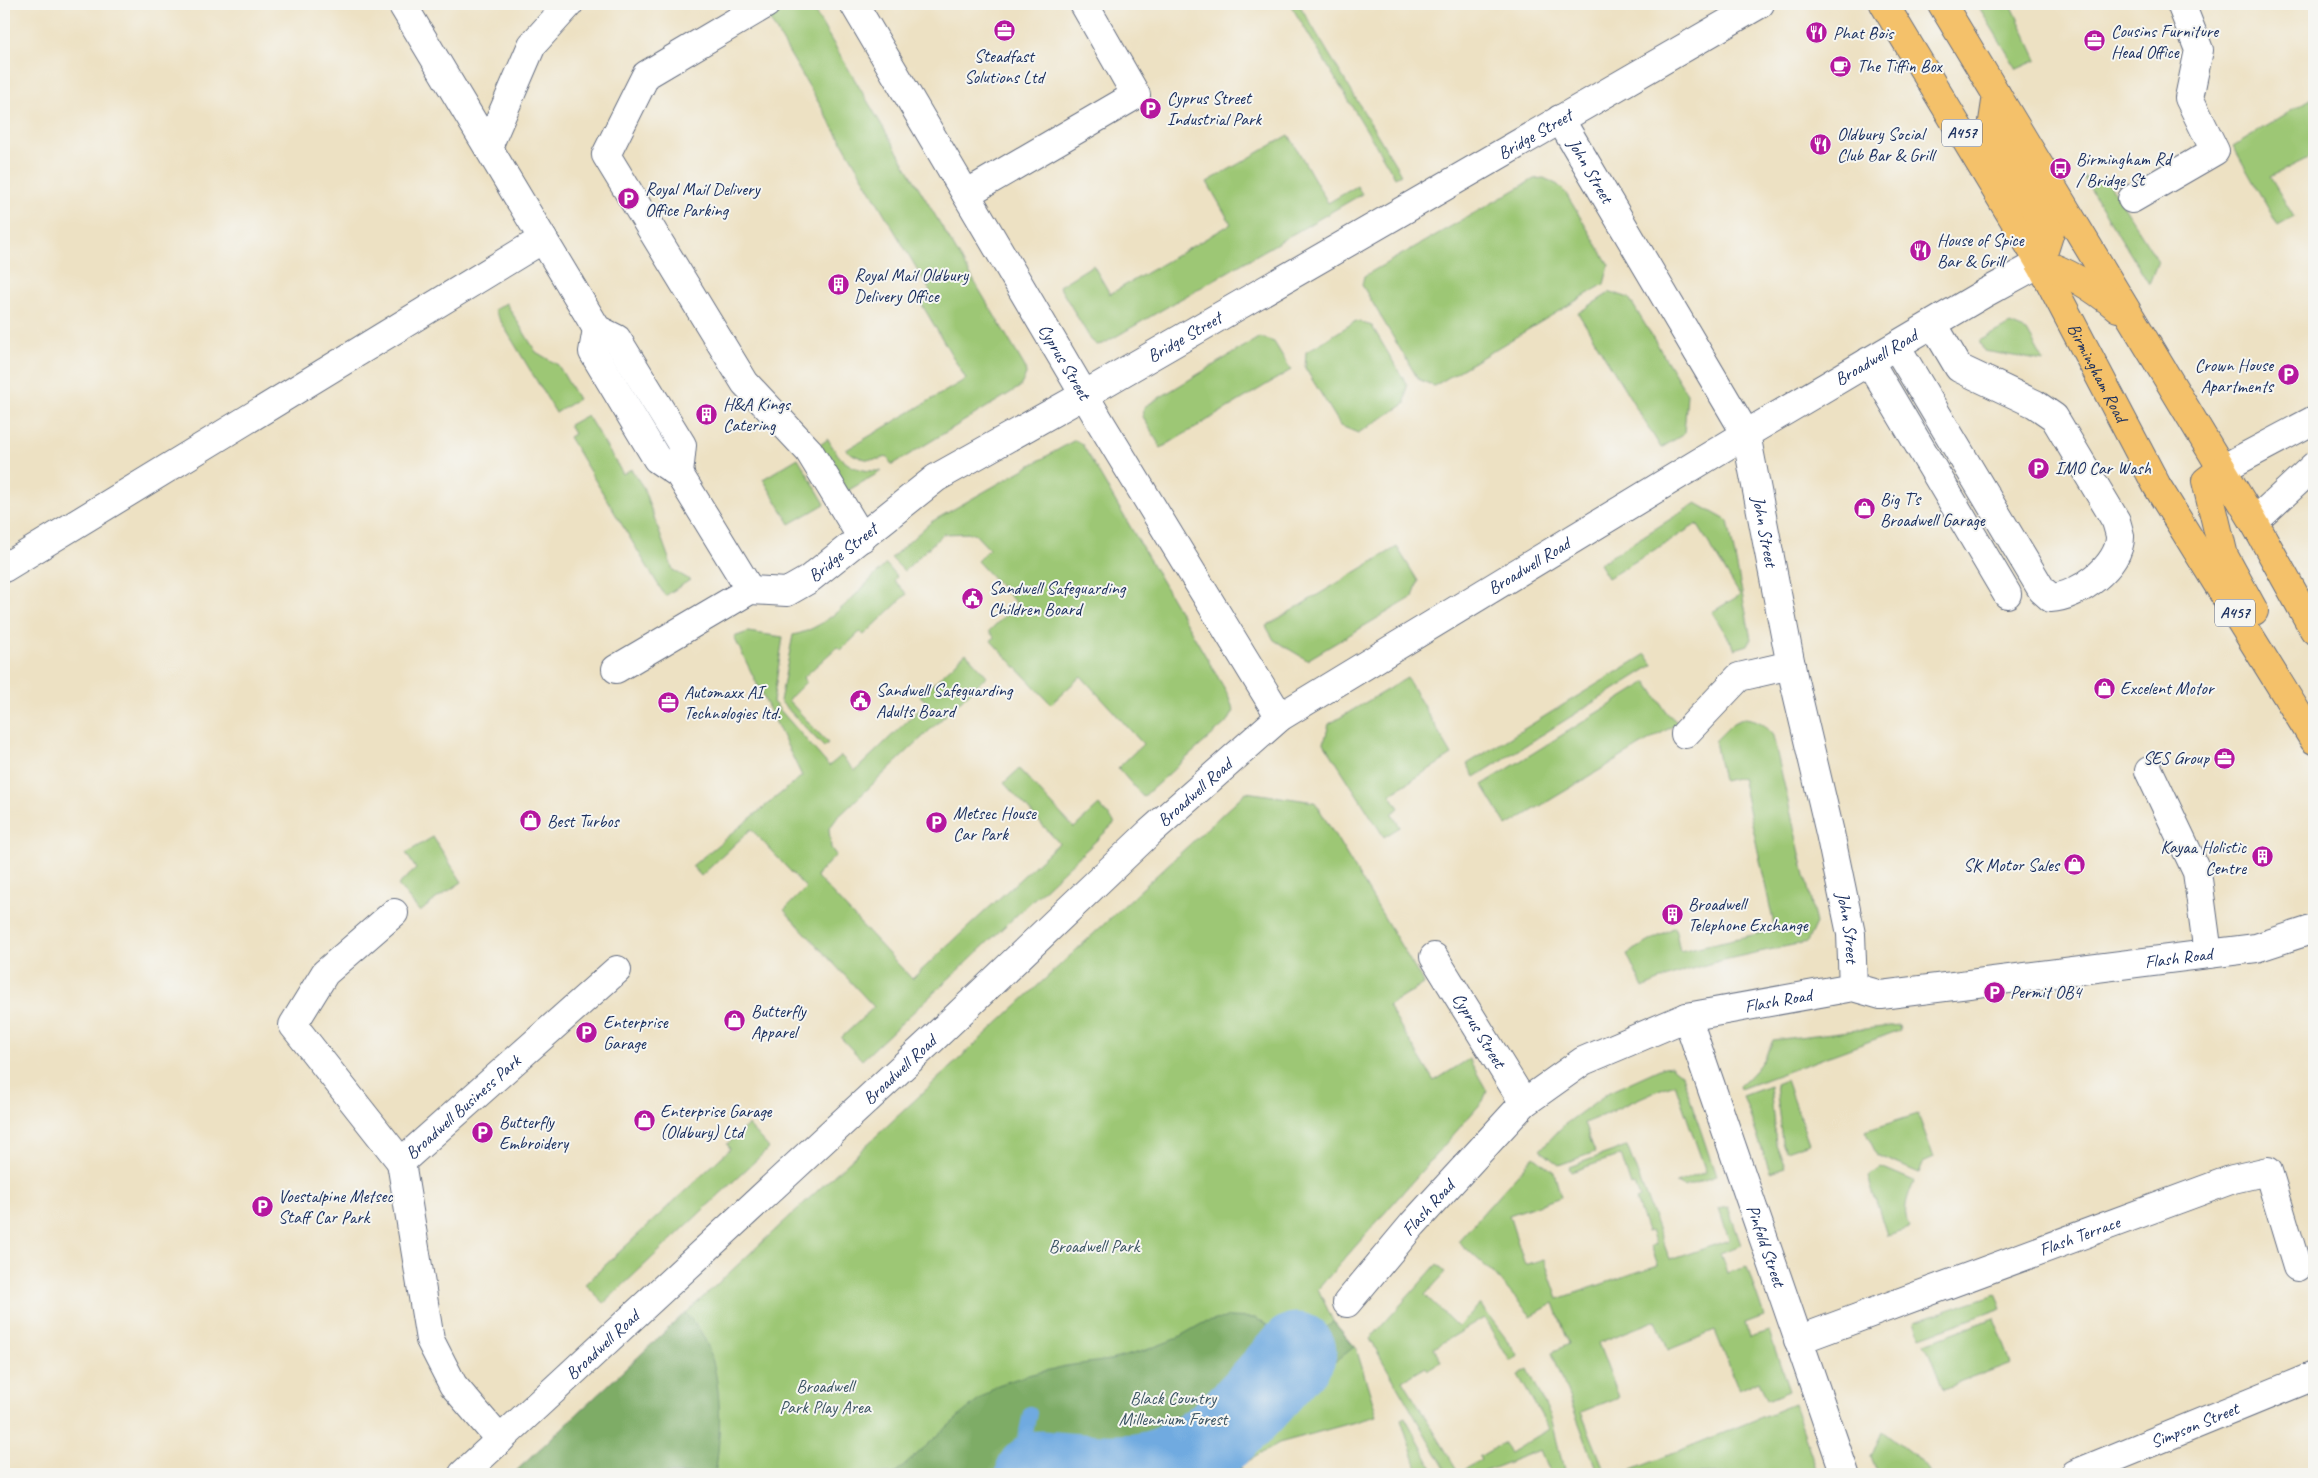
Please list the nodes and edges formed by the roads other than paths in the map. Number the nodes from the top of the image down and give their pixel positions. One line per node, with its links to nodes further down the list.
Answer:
1 (402, 4): 12 (street)
2 (570, 4): 12 (street)
3 (766, 4): 29 (street)
4 (854, 4): 13 (street, Cyprus Street)
5 (1084, 4): 13 (street)
6 (1760, 4): 11 (street, Bridge Street)
7 (1884, 4): 16 (main road, Birmingham Road / A457)
8 (1942, 4): 10 (main road, A457)
9 (2182, 4): 14 (street)
10 (1998, 95): 16 (main road); 17 (main road, A457)
11 (1560, 119): 21 (street, Bridge Street); 23 (street, John Street)
12 (488, 147): 15 (street)
13 (966, 194): 21 (street, Cyprus Street)
14 (2132, 199)
15 (543, 239): 30 (street); 31 (street)
16 (2040, 263): 17 (main road); 18 (street, Broadwell Road); 26 (main road, Birmingham Road / A457)
17 (2131, 318): 25 (main road, A457)
18 (1933, 324): 19 (street, Broadwell Road); 19 (street)
19 (1896, 346): 20 (street, Broadwell Road)
20 (1869, 361): 23 (street, Broadwell Road); 32 (street)
21 (1084, 395): 29 (street, Bridge Street); 36 (street, Cyprus Street)
22 (2314, 420): 25 (street)
23 (1746, 434): 34 (street, John Street); 36 (street, Broadwell Road)
24 (2314, 466): 27 (street)
25 (2222, 469): 27 (main road, A457); 28 (main road)
26 (2157, 486): 28 (main road); 39 (main road, Birmingham Road / A457)
27 (2254, 522): 28 (main road); 33 (main road, A457)
28 (2217, 528): 37 (main road)
29 (862, 538): 31 (street, Bridge Street)
30 (4, 568)
31 (750, 590): 35 (street)
32 (2007, 594)
33 (2314, 630)
34 (1791, 665): 38 (street); 46 (street, John Street)
35 (616, 669)
36 (1280, 717): 54 (street, Broadwell Road)
37 (2314, 717)
38 (1685, 734)
39 (2314, 740)
40 (2148, 771): 43 (street)
41 (394, 913): 49 (street)
42 (2314, 929): 43 (street, Flash Road)
43 (2208, 954): 46 (street, Flash Road)
44 (1434, 958): 48 (street, Cyprus Street)
45 (617, 970): 49 (street, Broadwell Business Park)
46 (1853, 987): 47 (street, Flash Road)
47 (1687, 1017): 48 (street, Flash Road); 52 (street, Pinfold Street)
48 (1524, 1103): 51 (street, Flash Road)
49 (401, 1162): 54 (street, Broadwell Business Park)
50 (2297, 1267): 52 (street, Flash Terrace)
51 (1347, 1303)
52 (1798, 1340): 56 (street, Pinfold Street)
53 (2314, 1376): 57 (street, Simpson Street)
54 (500, 1440): 55 (street, Broadwell Road)
55 (463, 1474)
56 (1845, 1474)
57 (2075, 1474)

